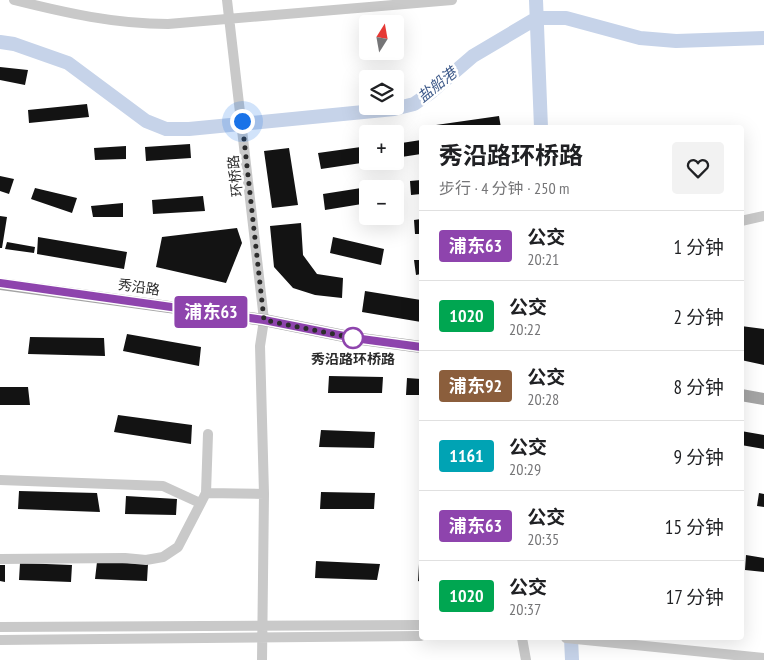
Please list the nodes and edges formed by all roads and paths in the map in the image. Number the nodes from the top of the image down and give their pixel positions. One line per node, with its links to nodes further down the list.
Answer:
1 (14, 0): 5 (street)
2 (227, 0): 5 (street, 环桥路)
3 (452, 0): 4 (street)
4 (394, 2): 5 (street)
5 (229, 19): 9 (street, 环桥路)
6 (764, 216): 7 (street)
7 (744, 220)
8 (0, 284): 9 (main road, 秀沿路)
9 (264, 320): 10 (main road, 秀沿路); 16 (street, 环桥路)
10 (419, 347)
11 (744, 395): 12 (main road)
12 (764, 398)
13 (208, 434): 15 (street)
14 (0, 480): 17 (street)
15 (206, 493): 16 (street); 17 (street)
16 (264, 494): 21 (street, 环桥路)
17 (200, 503): 18 (street)
18 (0, 559)
19 (419, 625): 21 (street)
20 (0, 627): 21 (street)
21 (262, 631): 22 (street); 23 (street); 27 (street, 环桥路)
22 (419, 636)
23 (0, 640)
24 (522, 640): 28 (street)
25 (586, 640): 26 (street)
26 (764, 658)
27 (262, 660)
28 (526, 660)

